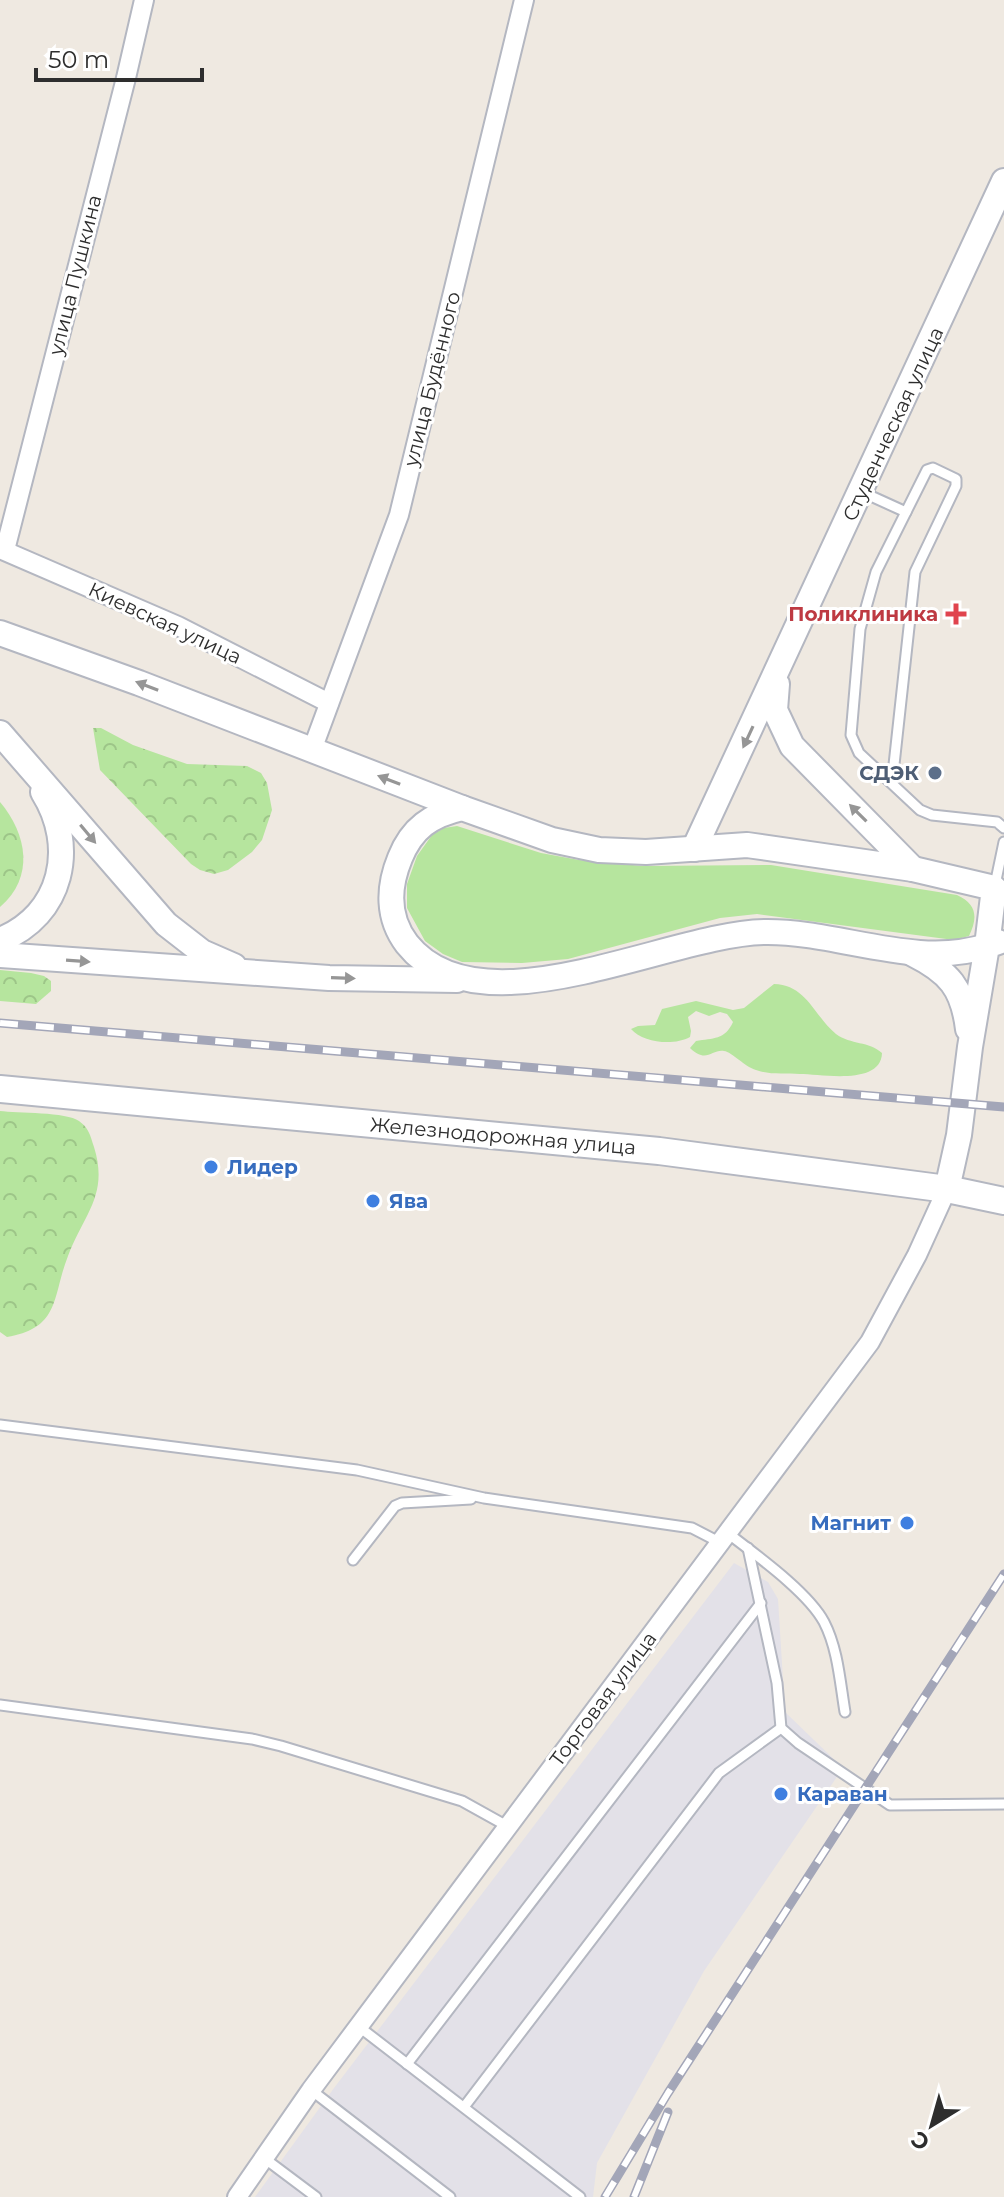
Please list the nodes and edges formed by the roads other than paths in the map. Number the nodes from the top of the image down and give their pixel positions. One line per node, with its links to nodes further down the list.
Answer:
1 (144, 0): 6 (street, улица Пушкина)
2 (524, 0): 9 (street, улица Будённого)
3 (1004, 181): 4 (street, Студенческая улица)
4 (862, 492): 5 (lane); 8 (street, Студенческая улица)
5 (906, 512): 13 (lane); 13 (lane)
6 (2, 549): 9 (street, Киевская улица)
7 (0, 633): 11 (street, one-way to 7)
8 (781, 666): 17 (street, Студенческая улица, one-way to 17); 18 (street, one-way to 8)
9 (329, 703): 11 (street, улица Будённого)
10 (0, 733): 12 (street)
11 (312, 750): 14 (street, one-way to 11)
12 (19, 753): 20 (street); 24 (street, one-way to 24)
13 (892, 783): 15 (lane)
14 (462, 808): 17 (street); 25 (street)
15 (1004, 828)
16 (1004, 842): 19 (lane)
17 (694, 849): 18 (street)
18 (913, 869): 19 (street)
19 (999, 890): 21 (street)
20 (0, 940)
21 (995, 943): 22 (street); 26 (street)
22 (907, 951): 25 (street); 26 (street)
23 (0, 955): 24 (street, one-way to 24)
24 (265, 974): 25 (street, one-way to 25)
25 (469, 980)
26 (970, 1047): 28 (street)
27 (0, 1089): 28 (main road, Железнодорожная улица)
28 (947, 1189): 29 (main road, Железнодорожная улица); 32 (street, Торговая улица)
29 (1004, 1201)
30 (0, 1425): 31 (lane)
31 (484, 1498): 32 (lane); 34 (lane)
32 (725, 1539): 33 (lane); 40 (street, Торговая улица)
33 (748, 1548): 35 (lane); 37 (lane)
34 (353, 1560)
35 (761, 1603): 38 (lane); 42 (lane)
36 (0, 1705): 40 (lane)
37 (845, 1712)
38 (781, 1728): 39 (lane); 44 (lane)
39 (1004, 1804)
40 (507, 1826): 41 (street, Торговая улица)
41 (358, 2026): 42 (lane); 43 (street, Торговая улица)
42 (407, 2064): 44 (lane)
43 (311, 2090): 45 (street, Торговая улица); 48 (lane)
44 (464, 2107): 49 (lane)
45 (264, 2157): 46 (street, Торговая улица); 47 (lane)
46 (237, 2197)
47 (316, 2197)
48 (450, 2197)
49 (580, 2197)

